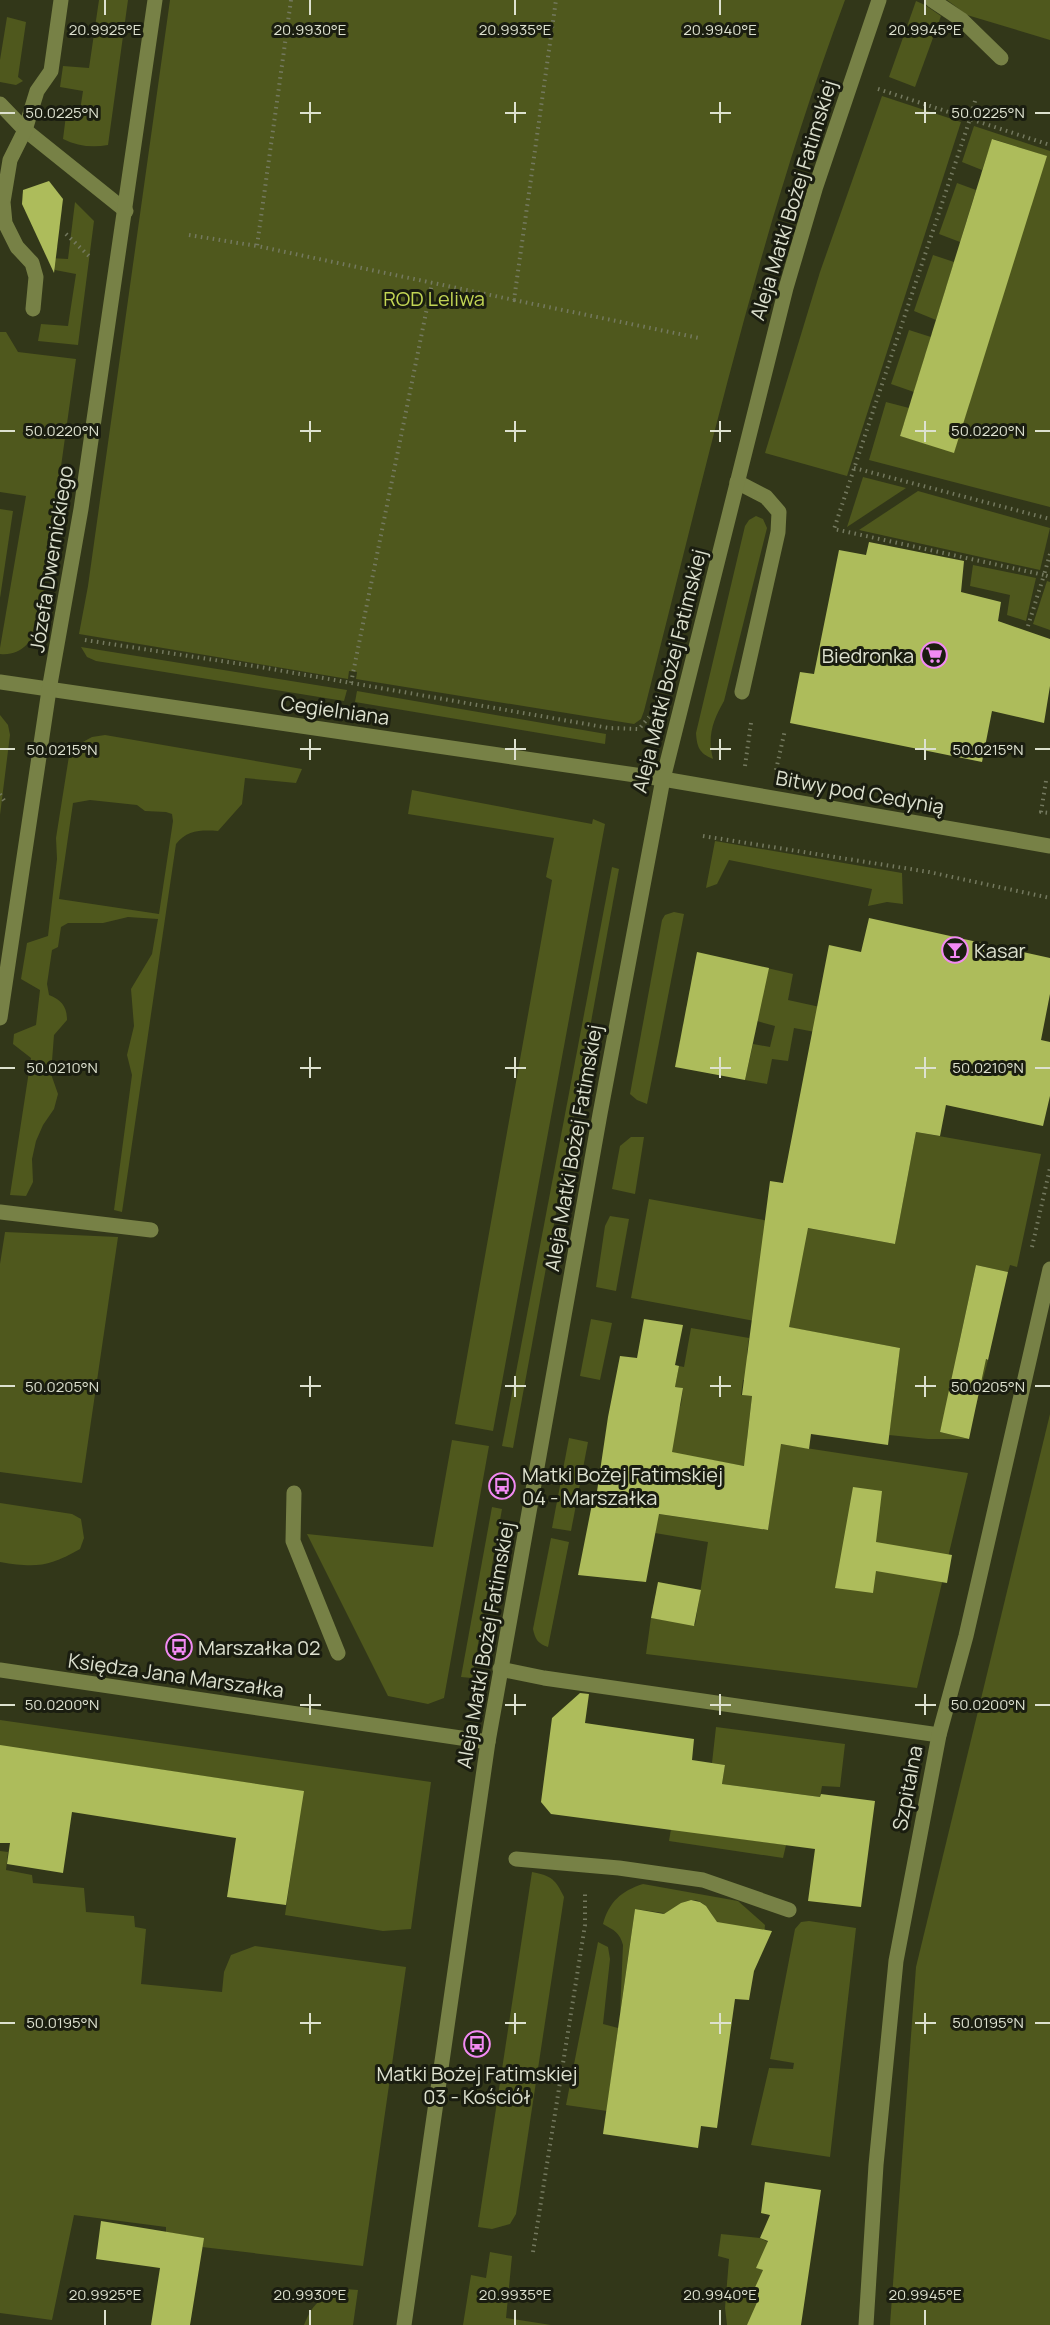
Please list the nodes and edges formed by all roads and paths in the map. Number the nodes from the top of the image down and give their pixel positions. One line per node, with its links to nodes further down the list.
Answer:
1 (61, 0): 12 (street)
2 (155, 0): 14 (street, Józefa Dwernickiego)
3 (291, 0): 17 (path)
4 (556, 0): 20 (path)
5 (879, 0): 24 (street, Aleja Matki Bożej Fatimskiej)
6 (932, 0): 7 (street)
7 (1000, 58)
8 (878, 89): 11 (path)
9 (975, 100): 11 (path)
10 (0, 104): 12 (street)
11 (970, 119): 13 (path); 23 (path)
12 (25, 130): 14 (street); 21 (street)
13 (1050, 145)
14 (126, 211): 30 (street, Józefa Dwernickiego)
15 (66, 234): 18 (path)
16 (189, 235): 17 (path)
17 (258, 246): 19 (path)
18 (97, 264)
19 (432, 283): 20 (path); 32 (path)
20 (513, 300): 22 (path)
21 (33, 309)
22 (699, 338)
23 (855, 468): 25 (path); 27 (path)
24 (737, 482): 34 (street); 40 (street, Aleja Matki Bożej Fatimskiej)
25 (1050, 519)
26 (1050, 554): 27 (path)
27 (1044, 575): 28 (path); 29 (path)
28 (1050, 577)
29 (1028, 626)
30 (60, 637): 32 (path); 33 (street, Józefa Dwernickiego)
31 (0, 682): 33 (street, Cegielniana)
32 (351, 683): 35 (path)
33 (50, 690): 40 (street, Cegielniana); 46 (street, Józefa Dwernickiego)
34 (742, 692)
35 (649, 716)
36 (752, 723): 38 (path)
37 (785, 730): 39 (path)
38 (745, 766)
39 (776, 772)
40 (663, 779): 44 (street, Bitwy pod Cedynią); 53 (street, Aleja Matki Bożej Fatimskiej)
41 (1046, 781): 42 (path)
42 (1050, 813)
43 (703, 836): 45 (path)
44 (1050, 846)
45 (1050, 898)
46 (3, 983): 47 (street, Józefa Dwernickiego)
47 (0, 1018)
48 (0, 1212): 49 (street)
49 (151, 1230)
50 (1050, 1269): 55 (street, Szpitalna)
51 (294, 1493): 52 (street)
52 (338, 1653)
53 (500, 1669): 55 (street); 56 (street, Aleja Matki Bożej Fatimskiej)
54 (0, 1670): 56 (street, Księdza Jana Marszałka)
55 (939, 1735): 62 (street, Szpitalna)
56 (488, 1742): 61 (street, Aleja Matki Bożej Fatimskiej)
57 (516, 1859): 58 (street)
58 (557, 1863): 59 (street); 60 (path)
59 (789, 1910)
60 (533, 2252)
61 (404, 2325)
62 (866, 2325)

